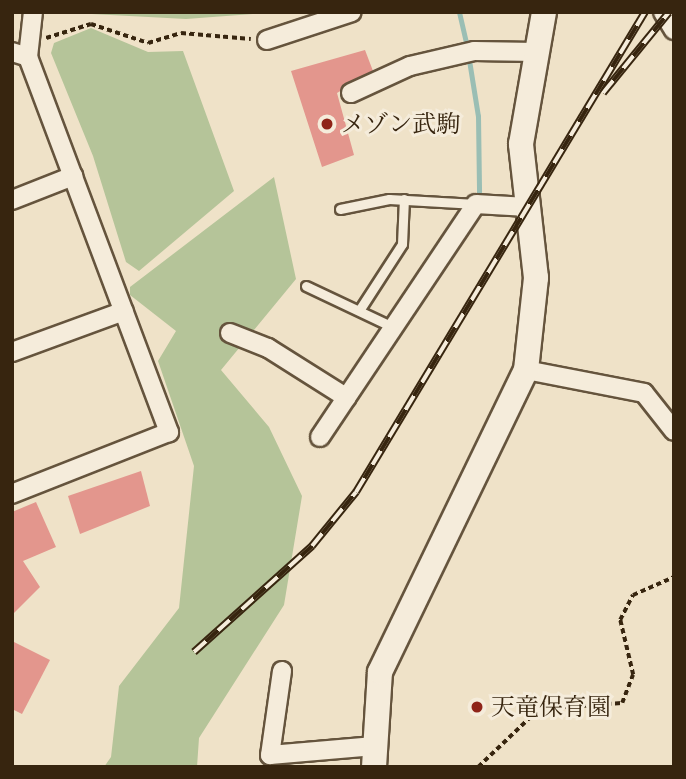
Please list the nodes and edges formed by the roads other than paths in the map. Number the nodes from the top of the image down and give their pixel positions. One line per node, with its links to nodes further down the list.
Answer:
1 (33, 12): 8 (street)
2 (352, 12): 6 (street)
3 (544, 12): 7 (street)
4 (663, 12): 5 (street)
5 (674, 30)
6 (267, 40)
7 (536, 52): 9 (street); 14 (street)
8 (20, 55): 10 (street)
9 (351, 93)
10 (73, 176): 12 (street); 18 (street)
11 (404, 199): 13 (lane); 15 (lane); 17 (lane)
12 (12, 200)
13 (476, 204): 14 (street); 19 (street)
14 (527, 208): 22 (street)
15 (340, 209)
16 (306, 286): 17 (lane)
17 (360, 309): 19 (lane)
18 (124, 311): 21 (street); 26 (street)
19 (396, 329): 23 (street)
20 (230, 333): 23 (street)
21 (12, 352)
22 (526, 370): 24 (street); 28 (street)
23 (347, 398): 25 (street)
24 (674, 431)
25 (320, 436)
26 (12, 494)
27 (282, 671): 29 (street)
28 (375, 756): 29 (street)
29 (284, 760)

